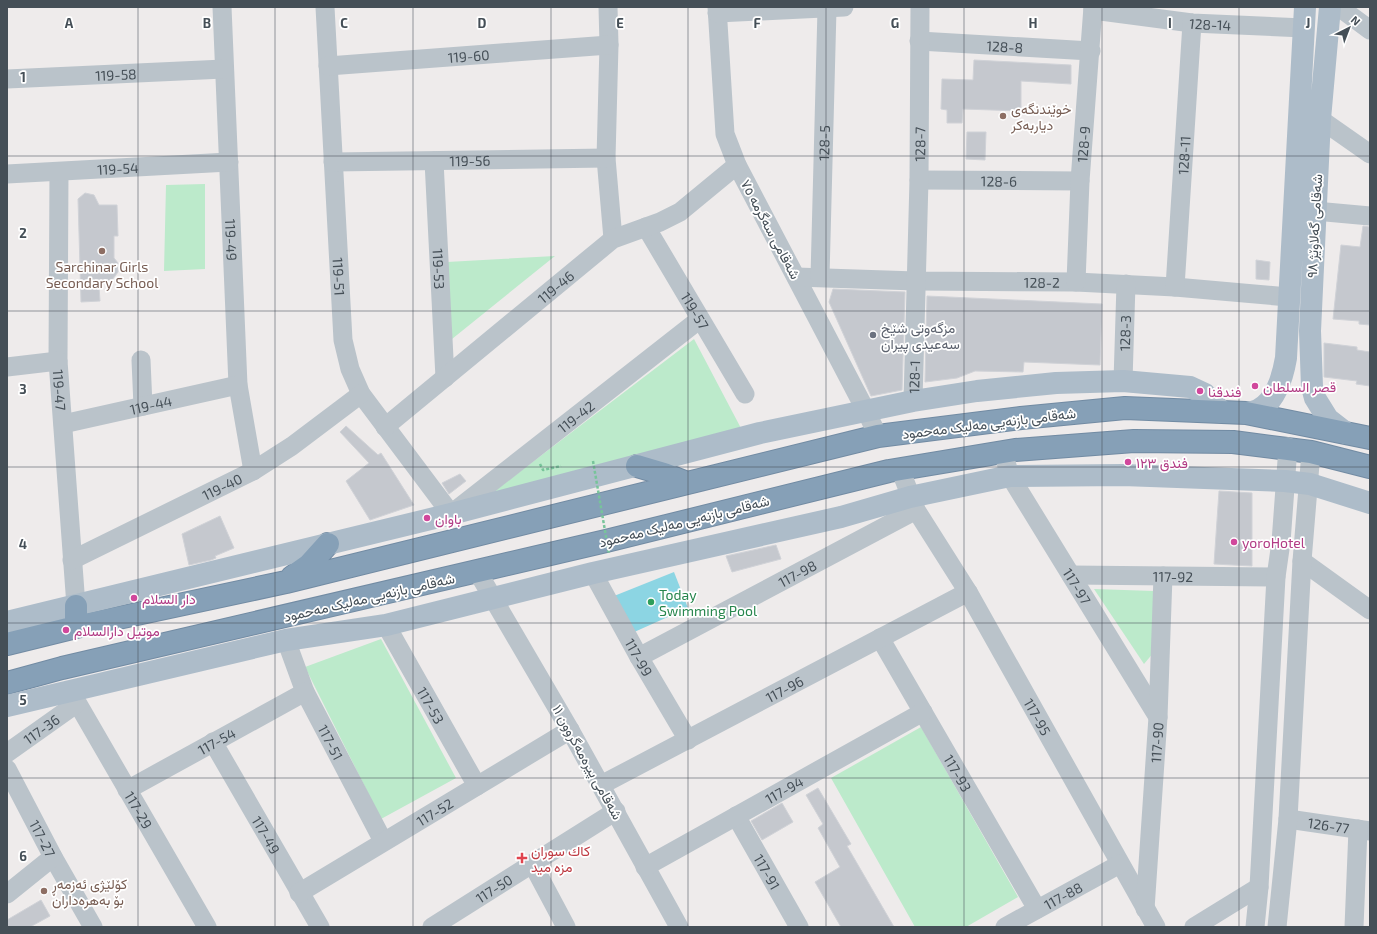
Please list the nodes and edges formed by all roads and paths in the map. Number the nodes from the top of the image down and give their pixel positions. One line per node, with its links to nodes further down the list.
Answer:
1 (222, 7): 17 (street, 119-49)
2 (325, 7): 16 (street, 119-51)
3 (608, 7): 14 (street)
4 (920, 7): 13 (street, 128-7)
5 (1330, 7): 19 (main road, شەقامی گەلاوێژ ٩٨)
6 (1339, 7): 12 (street)
7 (835, 8): 9 (street); 36 (street, 128-5)
8 (1093, 9): 11 (street, 128-14); 15 (street, 128-9)
9 (717, 10): 26 (street, شەقامی سەگرمە ٧٥)
10 (1305, 17): 11 (street, 128-14); 20 (main road, شەقامی گەلاوێژ ٩٨)
11 (1192, 23): 40 (street, 128-11)
12 (1370, 30)
13 (919, 41): 15 (street, 128-8); 29 (street, 128-7)
14 (609, 45): 16 (street, 119-60); 22 (street)
15 (1090, 51): 30 (street, 128-9)
16 (328, 66): 25 (street, 119-51)
17 (224, 69): 18 (street, 119-58); 24 (street, 119-49)
18 (7, 79)
19 (1320, 128): 20 (main road); 21 (street); 31 (main road, شەقامی گەلاوێژ ٩٨)
20 (1298, 133): 41 (main road, شەقامی گەلاوێژ ٩٨)
21 (1370, 154)
22 (606, 158): 23 (street, 119-56); 34 (street)
23 (434, 161): 25 (street, 119-56); 46 (street, 119-53)
24 (229, 162): 27 (street, 119-54); 48 (street, 119-49)
25 (333, 162): 49 (street, 119-51)
26 (737, 165): 33 (street, 119-46); 35 (street, شەقامی سەگرمە ٧٥)
27 (59, 172): 28 (street, 119-54); 44 (street, 119-47)
28 (7, 174)
29 (919, 180): 30 (street, 128-6); 37 (street, 128-7)
30 (1080, 181): 38 (street, 128-9)
31 (1315, 211): 32 (street); 58 (main road, شەقامی گەلاوێژ ٩٨)
32 (1370, 216)
33 (646, 226): 34 (street, 119-46); 42 (street, 119-57)
34 (613, 239): 46 (street, 119-46)
35 (796, 276): 36 (street, 128-2); 53 (street, شەقامی سەگرمە ٧٥)
36 (820, 277): 37 (street, 128-2)
37 (916, 281): 38 (street, 128-2); 51 (street, 128-1)
38 (1076, 282): 39 (street, 128-2)
39 (1126, 284): 40 (street, 128-2); 47 (street, 128-3)
40 (1175, 287): 41 (street, 128-2)
41 (1288, 297): 55 (main road, شەقامی گەلاوێژ ٩٨)
42 (700, 319): 50 (street, 119-57); 75 (street, 119-42)
43 (141, 360): 52 (street)
44 (58, 361): 45 (street); 56 (street, 119-47)
45 (7, 367)
46 (445, 378): 57 (street, 119-46)
47 (1123, 381): 51 (main road); 54 (main road)
48 (238, 385): 52 (street, 119-44); 68 (street, 119-49)
49 (361, 394): 57 (street, 119-51); 68 (street, 119-40)
50 (745, 394)
51 (913, 401): 53 (main road)
52 (143, 406): 56 (street, 119-44)
53 (866, 411): 59 (street, شەقامی سەگرمە ٧٥); 65 (main road)
54 (1222, 412): 55 (highway, شەقامی بازنەیی مەلیک مەحمود); 59 (highway, شەقامی بازنەیی مەلیک مەحمود)
55 (1246, 413): 58 (highway, شەقامی بازنەیی مەلیک مەحمود)
56 (64, 424): 80 (street, 119-47)
57 (384, 427): 75 (street, 119-51)
58 (1346, 433): 60 (highway, شەقامی بازنەیی مەلیک مەحمود)
59 (878, 436): 71 (highway, شەقامی بازنەیی مەلیک مەحمود)
60 (1370, 438)
61 (1288, 448): 62 (highway, شەقامی بازنەیی مەلیک مەحمود); 63 (highway, شەقامی بازنەیی مەلیک مەحمود); 70 (street)
62 (1003, 452): 67 (highway, شەقامی بازنەیی مەلیک مەحمود); 69 (street, 117-97)
63 (1311, 452): 66 (highway, شەقامی بازنەیی مەلیک مەحمود); 72 (street)
64 (593, 461): 79 (path, bridge)
65 (637, 466): 71 (highway); 75 (main road)
66 (1370, 467)
67 (900, 470): 73 (street); 76 (highway, شەقامی بازنەیی مەلیک مەحمود)
68 (253, 471): 80 (street, 119-40)
69 (1010, 476): 70 (main road); 73 (main road); 84 (street, 117-97)
70 (1285, 481): 72 (main road); 86 (street)
71 (687, 483): 87 (highway, شەقامی بازنەیی مەلیک مەحمود)
72 (1310, 484): 74 (main road); 81 (street)
73 (913, 503): 78 (main road); 88 (street, 117-95); 97 (street, 117-98)
74 (1370, 504)
75 (451, 514): 77 (main road)
76 (703, 516): 78 (main road); 82 (highway, شەقامی بازنەیی مەلیک مەحمود)
77 (328, 544): 87 (highway); 91 (main road)
78 (712, 546): 83 (main road)
79 (609, 554)
80 (72, 560): 91 (street, 119-47)
81 (1302, 560): 90 (street); 114 (street)
82 (478, 571): 89 (street, شەقامی پیرەمەگروون ١١); 98 (highway, شەقامی بازنەیی مەلیک مەحمود)
83 (593, 573): 89 (main road); 97 (street, 117-99)
84 (1071, 575): 85 (street, 117-92); 103 (street, 117-97)
85 (1163, 576): 86 (street, 117-92); 103 (street, 117-90)
86 (1276, 577): 121 (street)
87 (286, 582): 91 (highway, شەقامی بازنەیی مەلیک مەحمود)
88 (968, 592): 94 (street, 117-96); 118 (street, 117-95)
89 (494, 599): 93 (main road); 104 (street, شەقامی پیرەمەگروون ١١)
90 (1370, 610)
91 (76, 617): 92 (main road); 96 (highway, شەقامی بازنەیی مەلیک مەحمود)
92 (7, 622)
93 (386, 625): 95 (main road); 110 (street, 117-53)
94 (880, 638): 102 (street, 117-93); 105 (street, 117-96)
95 (286, 640): 99 (street, 117-51); 100 (main road)
96 (7, 644)
97 (639, 657): 105 (street, 117-99)
98 (7, 683)
99 (305, 692): 106 (street, 117-54); 116 (street, 117-51)
100 (74, 698): 101 (main road); 107 (street, 117-36); 111 (street, 117-29)
101 (7, 706)
102 (923, 712): 113 (street, 117-94); 124 (street, 117-93)
103 (1158, 718): 125 (street, 117-90)
104 (570, 730): 109 (street, شەقامی پیرەمەگروون ١١); 110 (street, 117-52)
105 (688, 740): 109 (street, 117-96)
106 (213, 742): 111 (street, 117-54); 122 (street, 117-49)
107 (7, 753)
108 (7, 769): 117 (street, 117-27)
109 (601, 785): 112 (street, شەقامی پیرەمەگروون ١١)
110 (477, 786): 116 (street, 117-52)
111 (127, 790): 127 (street, 117-29)
112 (616, 812): 119 (street, 117-50); 120 (street, شەقامی پیرەمەگروون ١١)
113 (736, 816): 120 (street, 117-94); 132 (street, 117-91)
114 (1288, 819): 115 (street, 126-77); 137 (street)
115 (1364, 830): 138 (street)
116 (383, 841): 122 (street, 117-52)
117 (53, 857): 123 (street); 126 (street, 117-27)
118 (1120, 864): 124 (street, 117-88); 125 (street, 117-95)
119 (533, 865): 129 (street, 117-50); 130 (street)
120 (645, 867): 131 (street, شەقامی پیرەمەگروون ١١)
121 (1260, 887): 135 (street); 136 (street)
122 (299, 893): 128 (street, 117-49)
123 (7, 894)
124 (1037, 908): 133 (street, 117-88)
125 (1146, 909): 134 (street, 117-95)
126 (93, 927)
127 (207, 927)
128 (320, 927)
129 (432, 927)
130 (566, 927)
131 (679, 927)
132 (799, 927)
133 (1005, 927)
134 (1156, 927)
135 (1194, 927)
136 (1255, 927)
137 (1277, 927)
138 (1354, 927)

